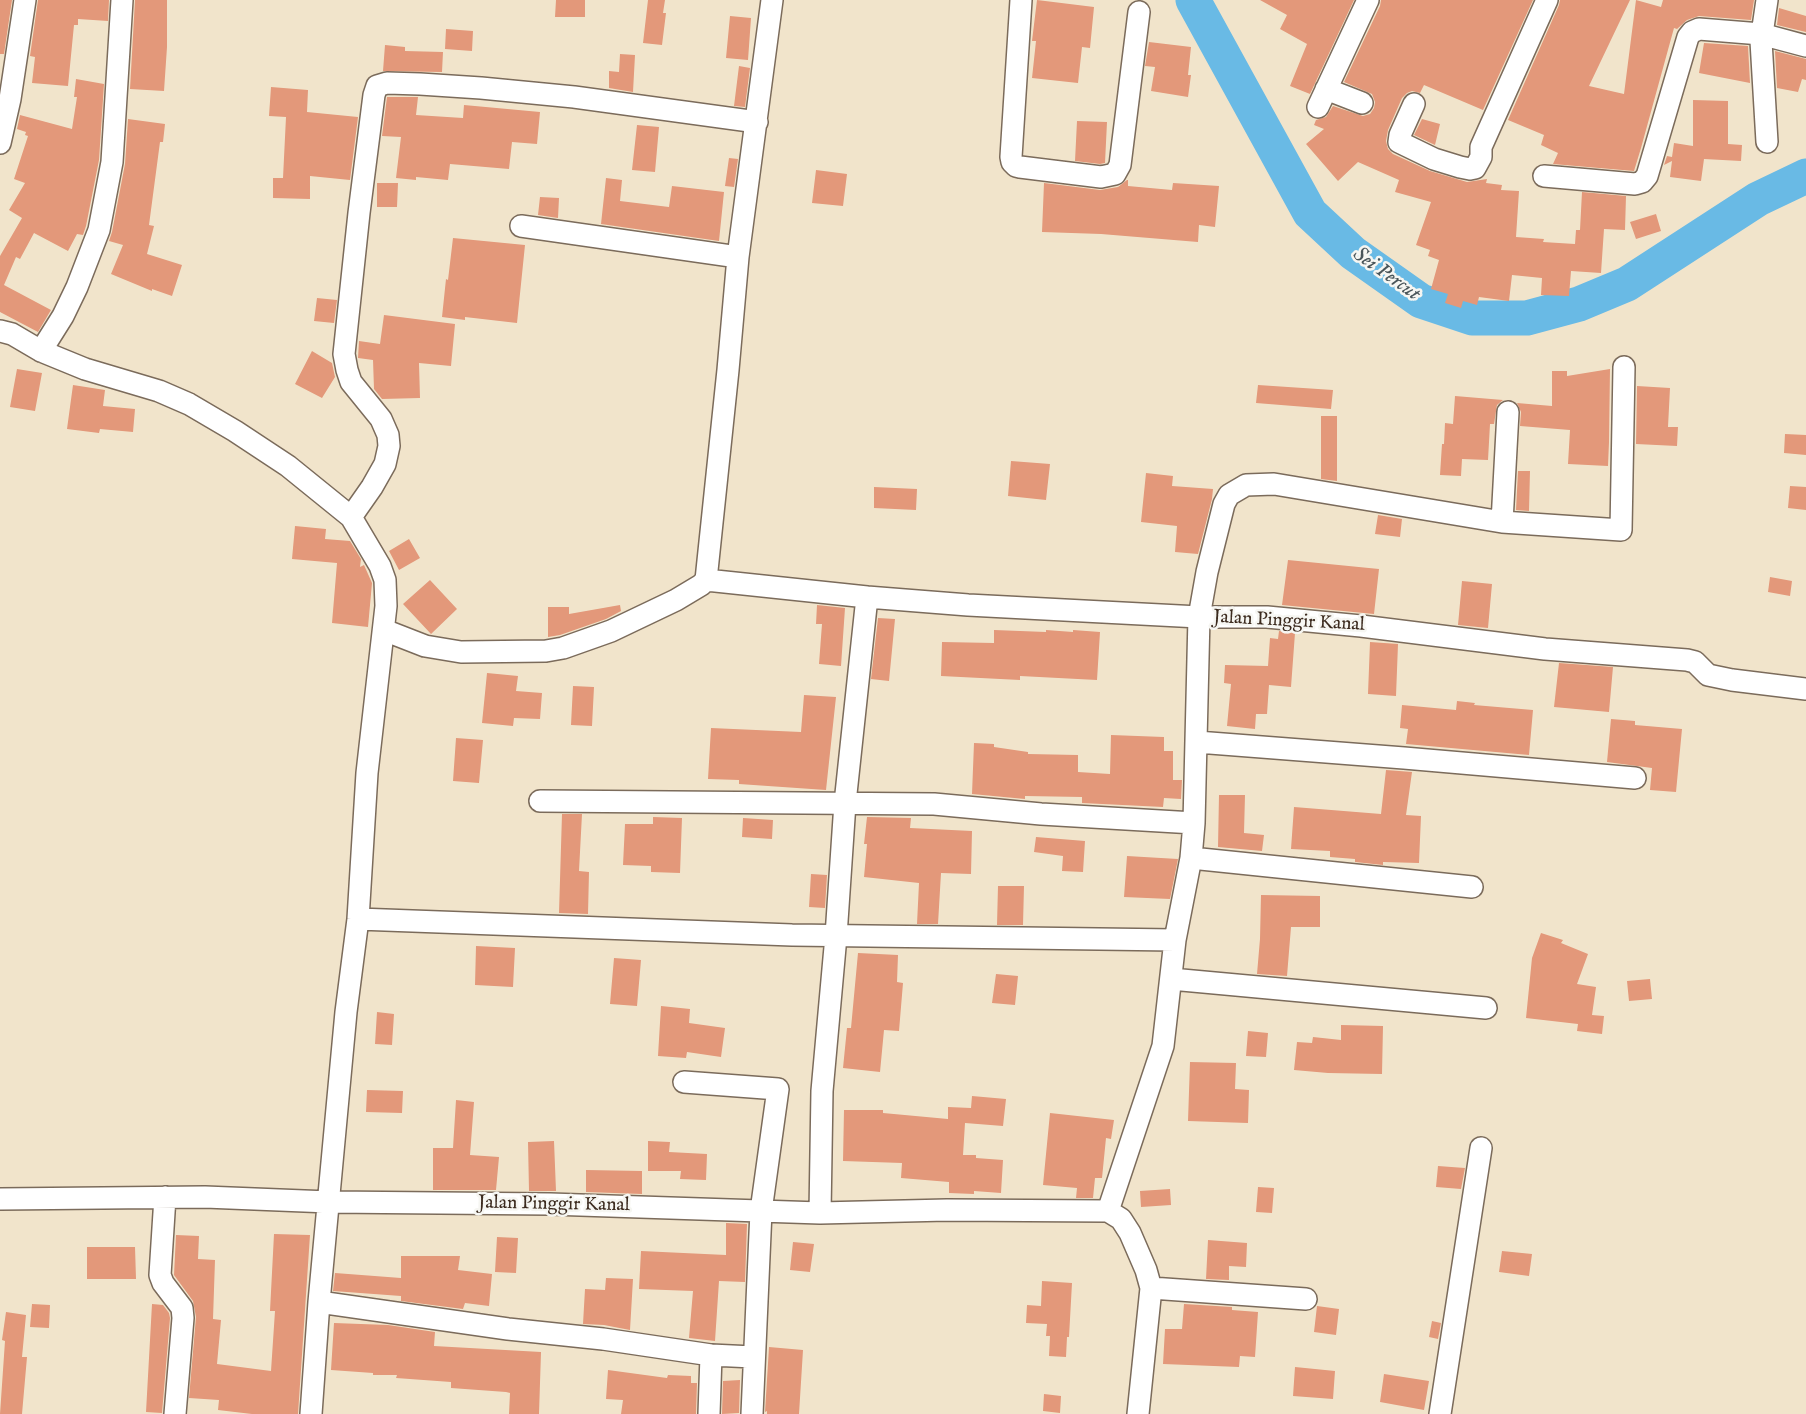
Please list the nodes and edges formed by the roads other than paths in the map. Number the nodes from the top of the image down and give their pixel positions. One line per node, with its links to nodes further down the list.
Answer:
1 (25, 0): 15 (street)
2 (121, 0): 20 (street)
3 (1021, 0): 8 (street)
4 (1368, 0): 11 (street)
5 (1547, 0): 12 (street)
6 (1767, 0): 9 (street)
7 (769, 1): 13 (street)
8 (1139, 12)
9 (1761, 34): 10 (street); 14 (street); 16 (street)
10 (1806, 46)
11 (1362, 103)
12 (1414, 104)
13 (757, 122): 18 (street); 23 (street)
14 (1767, 142)
15 (0, 143)
16 (1544, 176)
17 (521, 226): 18 (street)
18 (738, 257): 25 (street)
19 (0, 331): 20 (street)
20 (41, 351): 23 (street)
21 (1624, 367): 24 (street)
22 (1508, 412): 24 (street)
23 (351, 517): 28 (street)
24 (1502, 522): 27 (street)
25 (706, 580): 26 (street); 28 (street)
26 (867, 597): 27 (street); 33 (street)
27 (1199, 617): 29 (street, Jalan Pinggir Kanal); 30 (street, Jalan Pinggir Kanal)
28 (384, 631): 37 (street)
29 (1806, 689)
30 (1197, 742): 31 (street); 34 (street, Jalan Pinggir Kanal)
31 (1636, 778)
32 (540, 801): 33 (street)
33 (845, 803): 34 (street); 38 (street)
34 (1194, 823): 35 (street, Jalan Pinggir Kanal)
35 (1191, 858): 36 (street); 39 (street, Jalan Pinggir Kanal)
36 (1472, 887)
37 (358, 919): 38 (street); 46 (street)
38 (836, 936): 39 (street); 49 (street)
39 (1175, 940): 40 (street, Jalan Pinggir Kanal)
40 (1171, 979): 41 (street); 48 (street, Jalan Pinggir Kanal)
41 (1486, 1008)
42 (684, 1082): 47 (street)
43 (1480, 1148): 60 (street)
44 (165, 1197): 45 (street, Jalan Pinggir Kanal); 46 (street, Jalan Pinggir Kanal); 55 (street)
45 (0, 1199)
46 (329, 1202): 47 (street, Jalan Pinggir Kanal); 52 (street)
47 (761, 1211): 49 (street, Jalan Pinggir Kanal); 54 (street)
48 (1108, 1211): 49 (street, Jalan Pinggir Kanal); 50 (street)
49 (820, 1213)
50 (1151, 1289): 51 (street); 59 (street)
51 (1306, 1299)
52 (319, 1302): 53 (street); 56 (street)
53 (711, 1355): 54 (street); 57 (street)
54 (753, 1357): 58 (street)
55 (175, 1414)
56 (311, 1414)
57 (709, 1414)
58 (752, 1414)
59 (1138, 1414)
60 (1440, 1414)

